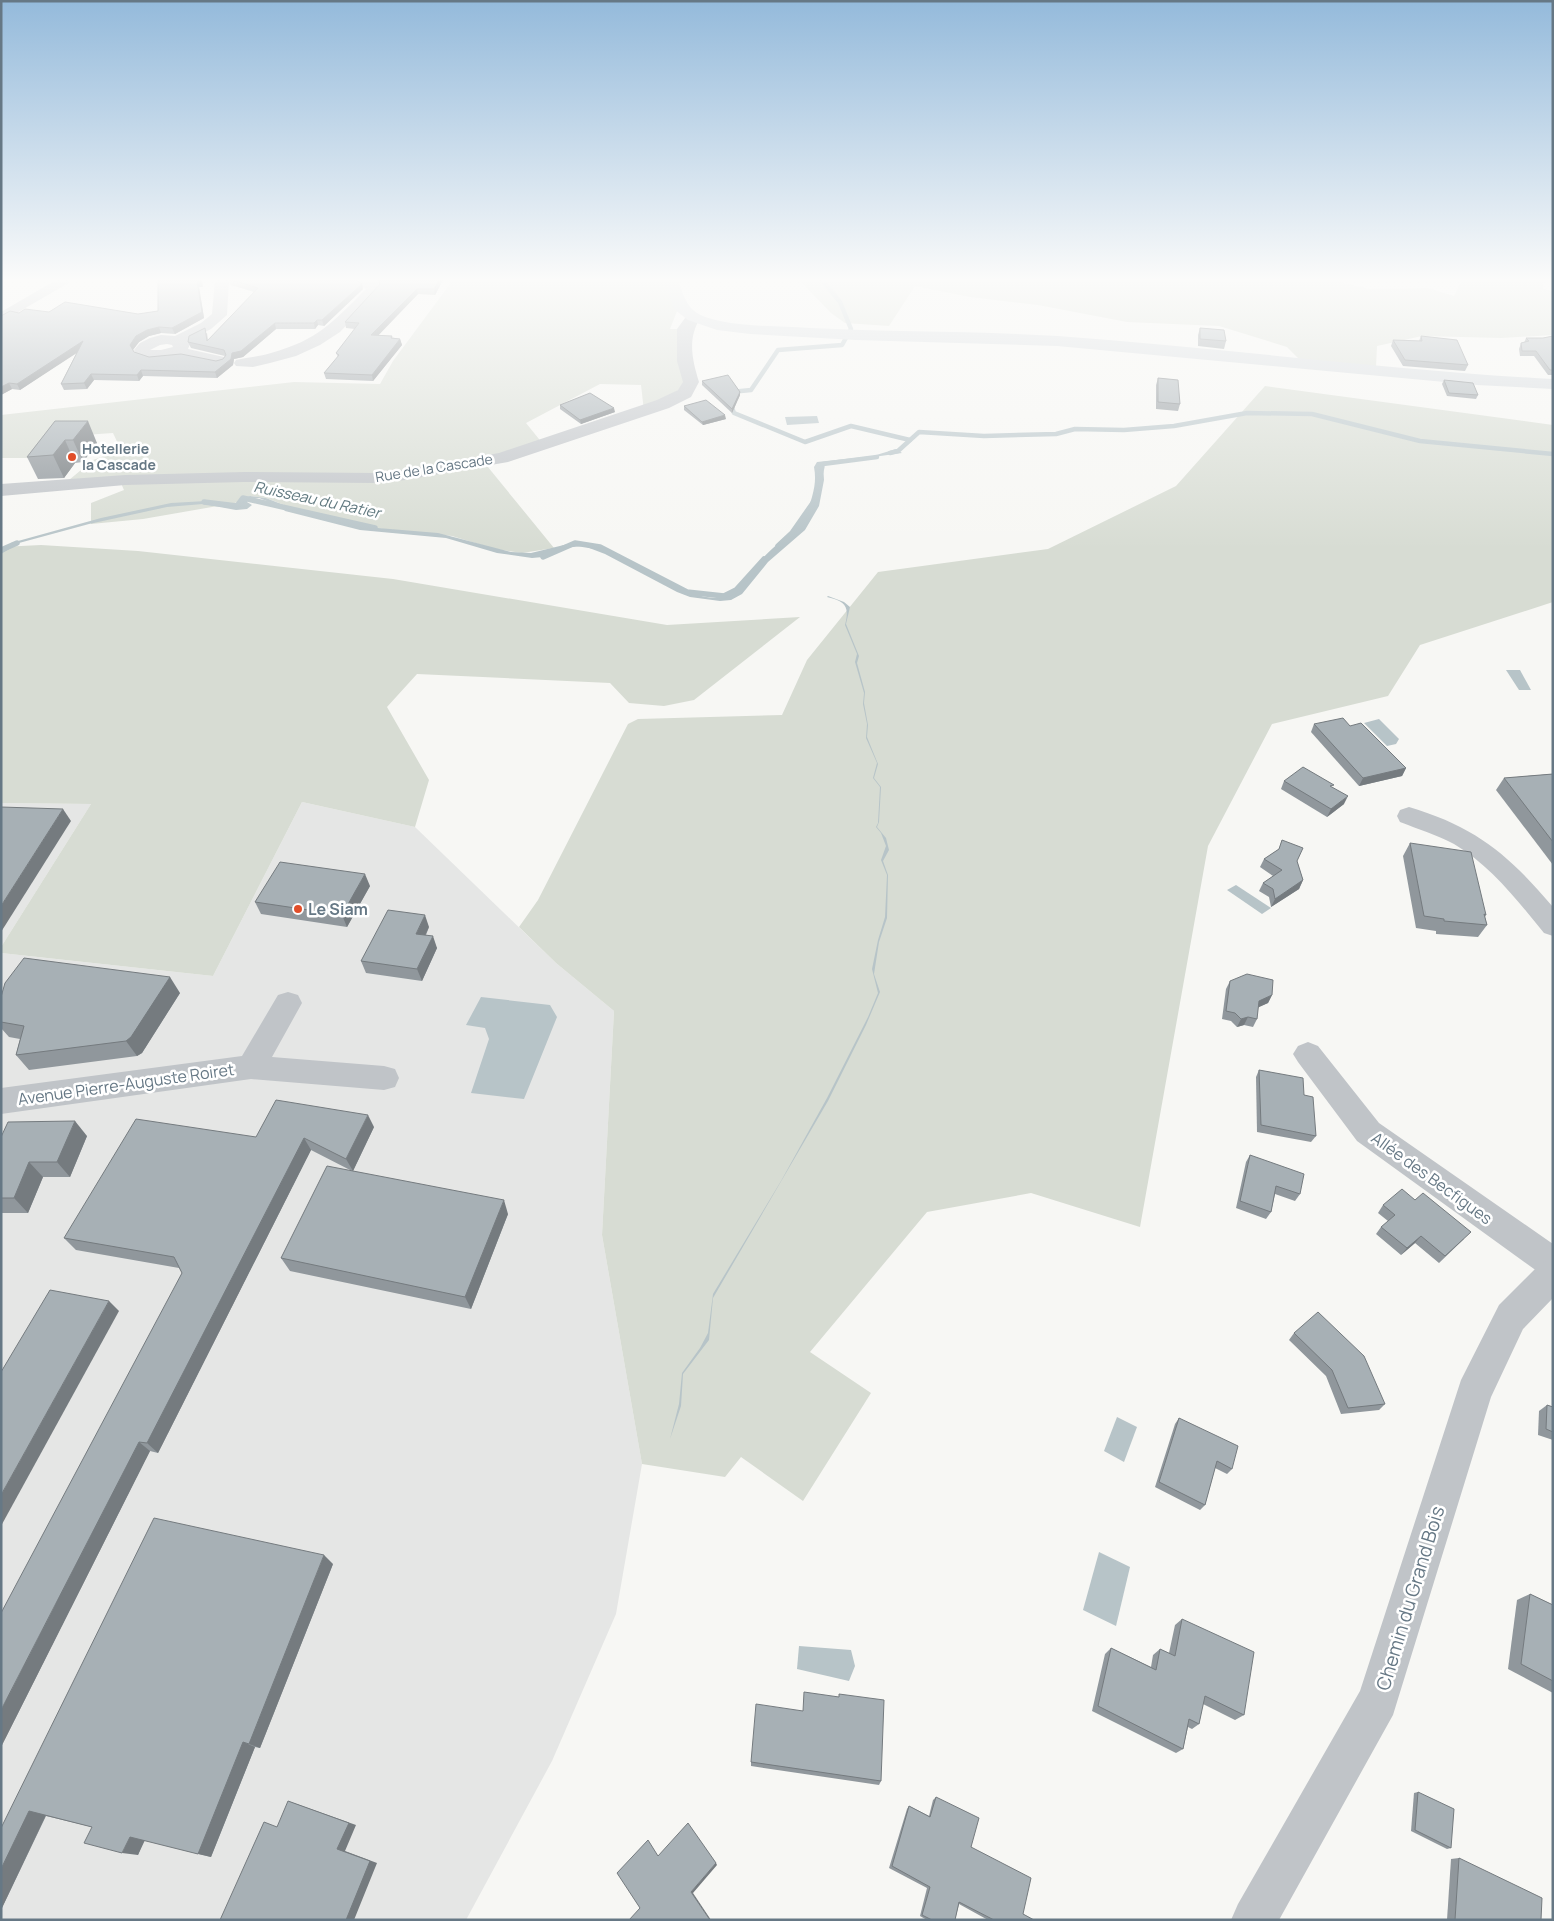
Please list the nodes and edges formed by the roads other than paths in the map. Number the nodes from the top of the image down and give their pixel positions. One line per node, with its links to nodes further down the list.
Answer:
1 (687, 370): 4 (street, Rue de la Cascade)
2 (1365, 370): 3 (main road)
3 (1553, 384)
4 (1, 490)
5 (1409, 816): 6 (street)
6 (1553, 926)
7 (288, 1003): 9 (street, Avenue Pierre-Auguste Roiret)
8 (1308, 1054): 12 (street, Allée des Becfigues)
9 (251, 1067): 10 (street, Avenue Pierre-Auguste Roiret); 11 (street, Avenue Pierre-Auguste Roiret)
10 (384, 1078)
11 (1, 1101)
12 (1553, 1263)
13 (1553, 1274): 14 (street, Chemin du Grand Bois)
14 (1254, 1920)

